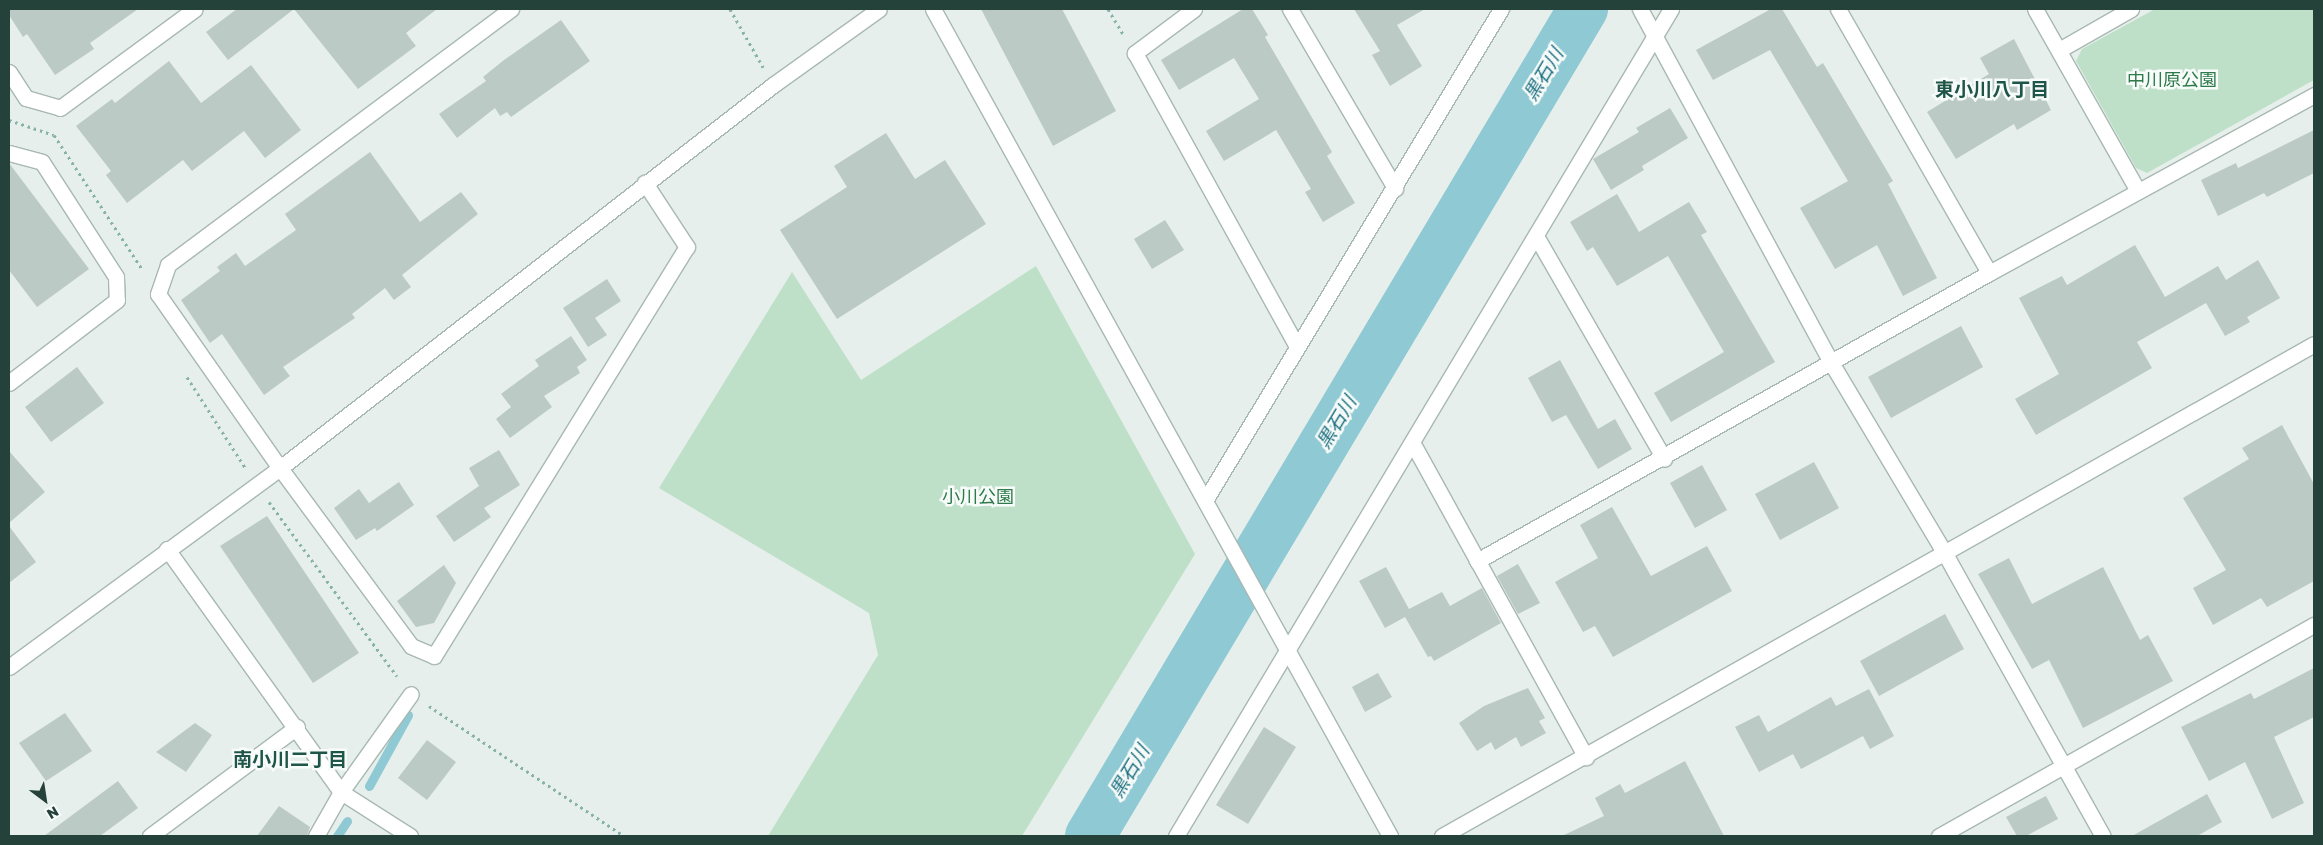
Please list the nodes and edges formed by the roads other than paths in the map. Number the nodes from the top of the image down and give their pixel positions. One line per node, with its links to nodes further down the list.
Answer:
1 (195, 9): 15 (street)
2 (511, 9): 29 (street)
3 (879, 9): 18 (street)
4 (933, 9): 30 (street)
5 (1194, 9): 24 (street)
6 (1290, 9): 19 (street)
7 (1501, 9): 19 (street)
8 (1672, 9): 13 (street)
9 (1838, 9): 22 (street)
10 (2035, 9): 14 (street)
11 (2131, 9): 14 (street)
12 (1643, 15): 13 (street)
13 (1655, 35): 21 (street); 25 (street)
14 (2059, 50): 20 (street)
15 (9, 72)
16 (2314, 95): 20 (street)
17 (9, 153): 26 (street)
18 (645, 182): 29 (street); 29 (street)
19 (1395, 188): 24 (street)
20 (2138, 191): 22 (street)
21 (1536, 236): 27 (street); 28 (street)
22 (1989, 273): 25 (street)
23 (2314, 344): 32 (street)
24 (1297, 346): 30 (street)
25 (1832, 364): 28 (street); 32 (street)
26 (9, 383)
27 (1414, 444): 33 (street); 35 (street)
28 (1664, 459): 33 (street)
29 (280, 468): 31 (street)
30 (1206, 499): 35 (street)
31 (167, 549): 36 (street); 38 (street)
32 (1944, 552): 39 (street); 40 (street)
33 (1477, 561): 39 (street)
34 (2314, 625): 40 (street)
35 (1286, 650): 45 (street); 46 (street)
36 (9, 667)
37 (411, 694): 41 (street)
38 (296, 727): 41 (street); 42 (street)
39 (1586, 757): 47 (street)
40 (2065, 766): 48 (street); 49 (street)
41 (341, 792): 43 (street); 44 (street)
42 (150, 836)
43 (316, 836)
44 (410, 836)
45 (1176, 836)
46 (1390, 836)
47 (1442, 836)
48 (1938, 836)
49 (2104, 836)

